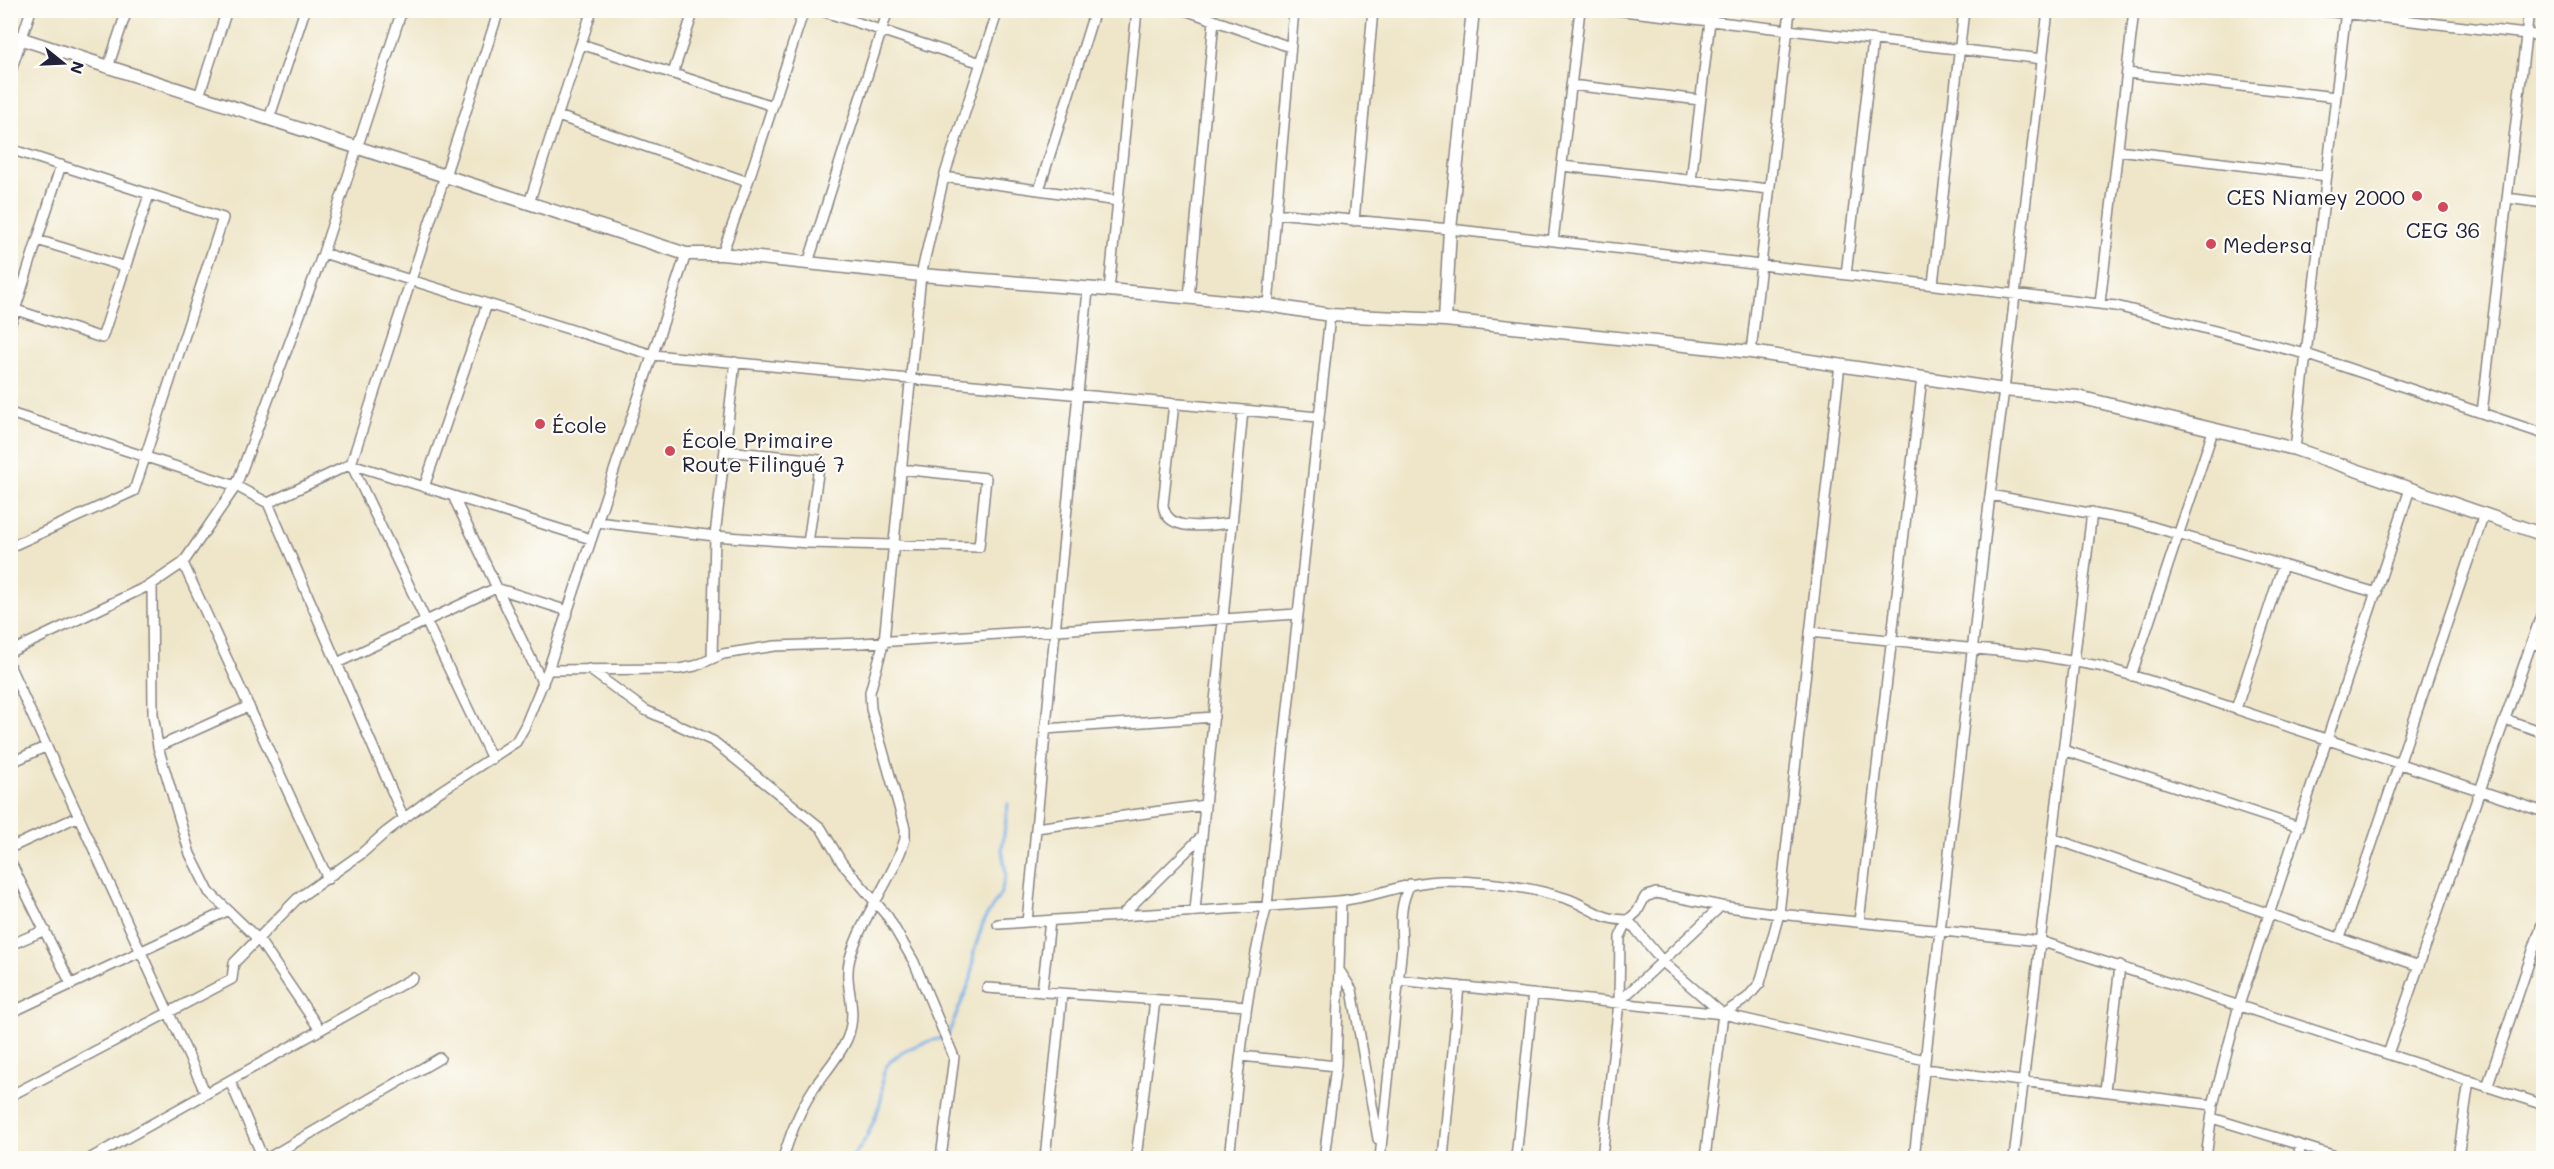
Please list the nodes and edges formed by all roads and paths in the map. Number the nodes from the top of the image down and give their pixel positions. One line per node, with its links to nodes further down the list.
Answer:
1 (31, 10): 34 (street)
2 (127, 10): 41 (street)
3 (227, 10): 46 (street)
4 (305, 10): 51 (street)
5 (402, 10): 52 (street)
6 (499, 10): 57 (street)
7 (592, 10): 36 (street)
8 (693, 10): 42 (street)
9 (804, 10): 49 (street)
10 (819, 10): 30 (street)
11 (888, 10): 30 (street)
12 (998, 10): 40 (street)
13 (1095, 10): 63 (street)
14 (1137, 10): 66 (street)
15 (1185, 10): 28 (street)
16 (1294, 10): 37 (street)
17 (1373, 10): 70 (street)
18 (1473, 10): 71 (street)
19 (1580, 10): 45 (street)
20 (1614, 10): 29 (street)
21 (1790, 10): 31 (street)
22 (1964, 10): 38 (street)
23 (2048, 10): 39 (street)
24 (2134, 10): 43 (street)
25 (2315, 10): 27 (street)
26 (2529, 10): 32 (street)
27 (2346, 12): 32 (street); 47 (street)
28 (1214, 20): 37 (street); 87 (street)
29 (1710, 21): 31 (street); 48 (street)
30 (881, 30): 40 (street); 77 (street)
31 (1787, 30): 35 (street); 62 (street)
32 (2526, 34): 33 (street); 65 (street)
33 (2544, 36)
34 (16, 37): 41 (street); 44 (street)
35 (1873, 40): 38 (street); 80 (street)
36 (581, 44): 42 (street); 50 (street)
37 (1290, 47): 69 (street)
38 (1960, 50): 39 (street); 83 (street)
39 (2043, 59): 86 (street)
40 (981, 63): 59 (street)
41 (108, 67): 46 (street)
42 (673, 73): 49 (street)
43 (2127, 73): 47 (street); 54 (street)
44 (10, 74)
45 (1571, 86): 48 (street); 56 (street)
46 (199, 96): 51 (street)
47 (2336, 97): 58 (street)
48 (1700, 100): 60 (street)
49 (773, 106): 61 (street)
50 (558, 116): 61 (street); 67 (street)
51 (269, 119): 52 (street)
52 (358, 147): 57 (street); 74 (street)
53 (10, 149): 55 (street)
54 (2118, 150): 58 (street); 88 (street)
55 (61, 165): 64 (street); 72 (street)
56 (1562, 166): 60 (street); 73 (street)
57 (445, 176): 67 (street); 82 (street)
58 (2327, 176): 96 (street)
59 (944, 177): 63 (street); 81 (street)
60 (1691, 181): 62 (street)
61 (748, 182): 76 (street)
62 (1769, 189): 78 (street)
63 (1039, 190): 66 (street)
64 (149, 195): 79 (street); 113 (street)
65 (2507, 198): 68 (street); 107 (street)
66 (1118, 201): 85 (street)
67 (529, 203): 75 (street)
68 (2544, 203)
69 (1275, 213): 70 (street); 90 (street)
70 (1354, 221): 71 (street)
71 (1450, 230): 73 (street); 93 (street)
72 (38, 240): 79 (street); 91 (street)
73 (1553, 241): 78 (street)
74 (323, 253): 82 (street); 116 (street)
75 (686, 254): 76 (street); 97 (street)
76 (722, 254): 77 (street)
77 (808, 263): 81 (street)
78 (1760, 265): 80 (street); 95 (street)
79 (126, 267): 91 (street)
80 (1846, 274): 83 (street)
81 (921, 275): 84 (street); 101 (street)
82 (411, 280): 89 (street); 114 (street)
83 (1932, 284): 86 (street)
84 (1088, 290): 85 (street); 103 (street)
85 (1109, 290): 87 (street)
86 (2015, 294): 88 (street); 102 (street)
87 (1189, 298): 90 (street)
88 (2100, 303): 96 (street)
89 (487, 304): 97 (street); 117 (street)
90 (1268, 305): 92 (street)
91 (16, 310): 94 (street)
92 (1330, 315): 93 (street); 108 (street)
93 (1445, 320): 95 (street)
94 (10, 326)
95 (1751, 352): 99 (street)
96 (2306, 354): 107 (street); 111 (street)
97 (653, 355): 98 (street); 124 (street)
98 (735, 362): 101 (street); 112 (street)
99 (1840, 364): 100 (street); 144 (street)
100 (1923, 377): 102 (street); 145 (street)
101 (910, 379): 103 (street); 115 (street)
102 (2004, 390): 109 (street); 119 (street)
103 (1077, 394): 104 (street); 143 (street)
104 (1174, 404): 105 (street); 125 (street)
105 (1243, 410): 108 (street); 125 (street)
106 (10, 413): 113 (street)
107 (2482, 414): 110 (street)
108 (1318, 417): 140 (street)
109 (2214, 428): 111 (street); 126 (street)
110 (2544, 434)
111 (2295, 449): 118 (street)
112 (725, 451): 128 (street); 130 (street)
113 (145, 457): 116 (street); 132 (street)
114 (351, 464): 117 (street); 121 (street); 142 (street)
115 (901, 469): 131 (street); 131 (street)
116 (236, 486): 121 (street); 133 (street)
117 (424, 487): 120 (street)
118 (2410, 489): 123 (street); 137 (street)
119 (1990, 495): 122 (street); 149 (street)
120 (453, 496): 129 (street); 136 (street)
121 (268, 503): 153 (street)
122 (2092, 512): 126 (street); 152 (street)
123 (2484, 514): 127 (street); 171 (street)
124 (597, 522): 128 (street); 129 (street)
125 (1232, 523): 141 (street)
126 (2178, 534): 134 (street); 157 (street)
127 (2544, 535)
128 (715, 536): 130 (street); 151 (street)
129 (591, 539): 139 (street)
130 (808, 543): 131 (street)
131 (893, 546): 146 (street)
132 (10, 547)
133 (183, 563): 135 (street); 159 (street)
134 (2283, 566): 137 (street); 160 (street)
135 (152, 584): 150 (street); 167 (street)
136 (496, 588): 139 (street); 142 (street); 158 (street)
137 (2376, 594): 165 (street)
138 (2544, 608): 147 (street)
139 (568, 611): 156 (street)
140 (1296, 614): 141 (street); 187 (street)
141 (1224, 619): 143 (street); 161 (street)
142 (425, 621): 153 (street); 169 (street)
143 (1054, 630): 146 (street); 163 (street)
144 (1810, 632): 145 (street); 191 (street)
145 (1891, 640): 149 (street); 198 (street)
146 (884, 641): 151 (street); 186 (street)
147 (2531, 643): 148 (street); 162 (street)
148 (2544, 647)
149 (1972, 649): 152 (street); 201 (street)
150 (10, 652)
151 (712, 657): 155 (street)
152 (2074, 661): 157 (street); 168 (street)
153 (337, 663): 176 (street)
154 (10, 667): 166 (street)
155 (589, 669): 156 (street); 186 (street)
156 (548, 670): 158 (street)
157 (2131, 676): 160 (street)
158 (543, 684): 169 (street)
159 (249, 706): 167 (street); 183 (street)
160 (2236, 709): 165 (street)
161 (1214, 717): 163 (street); 173 (street)
162 (2505, 719): 164 (street); 172 (street)
163 (1046, 729): 178 (street)
164 (2544, 733)
165 (2328, 741): 171 (street); 177 (street)
166 (47, 746): 170 (street); 175 (street)
167 (158, 747): 190 (street)
168 (2063, 750): 177 (street); 180 (street)
169 (492, 759): 176 (street)
170 (10, 763)
171 (2399, 764): 172 (street); 202 (street)
172 (2480, 790): 174 (street); 209 (street)
173 (1205, 806): 178 (street); 179 (street)
174 (2544, 812)
175 (79, 816): 181 (street); 206 (street)
176 (404, 819): 183 (street)
177 (2299, 827): 192 (street)
178 (1036, 828): 197 (street)
179 (1202, 836): 189 (street); 193 (street)
180 (2052, 837): 192 (street); 204 (street)
181 (10, 848)
182 (10, 861): 200 (street)
183 (328, 879): 203 (street)
184 (1410, 884): 185 (street); 195 (street); 212 (street)
185 (1341, 901): 187 (street); 210 (street)
186 (876, 903): 247 (street); 248 (street)
187 (1267, 905): 189 (street); 222 (street)
188 (1721, 906): 191 (street); 195 (street); 207 (street)
189 (1195, 910): 193 (street)
190 (227, 911): 203 (street); 206 (street)
191 (1779, 914): 198 (street); 225 (street)
192 (2271, 914): 202 (street); 221 (street)
193 (1121, 916): 196 (street)
194 (2544, 918): 235 (street)
195 (1628, 920): 207 (street); 220 (street)
196 (1050, 921): 197 (street); 216 (street)
197 (1027, 922): 199 (street)
198 (1859, 922): 201 (street)
199 (998, 924)
200 (45, 930): 205 (street); 213 (street)
201 (1940, 931): 204 (street); 230 (street)
202 (2340, 938): 209 (street)
203 (259, 940): 224 (street); 226 (street)
204 (2040, 941): 208 (street); 234 (street)
205 (10, 945)
206 (141, 951): 213 (street); 224 (street)
207 (1664, 963): 220 (street); 225 (street)
208 (2120, 966): 221 (street); 236 (street)
209 (2419, 966): 227 (street)
210 (1339, 969): 231 (street); 243 (street)
211 (413, 978): 226 (street)
212 (1398, 980): 214 (street); 243 (street)
213 (72, 984): 223 (street)
214 (1459, 986): 218 (street); 253 (street)
215 (987, 988): 216 (street)
216 (1042, 992): 217 (street)
217 (1062, 994): 219 (street); 249 (street)
218 (1533, 994): 220 (street); 254 (street)
219 (1155, 1000): 222 (street); 250 (street)
220 (1619, 1002): 225 (street); 255 (street)
221 (2239, 1005): 227 (street); 239 (street)
222 (1247, 1006): 228 (street)
223 (10, 1013)
224 (170, 1014): 237 (street); 238 (street)
225 (1723, 1014): 230 (street); 256 (street)
226 (320, 1030): 233 (street)
227 (2388, 1054): 232 (street)
228 (1241, 1056): 231 (street); 251 (street)
229 (440, 1058): 246 (street)
230 (1925, 1064): 234 (street); 257 (street)
231 (1336, 1066): 252 (street)
232 (2469, 1080): 235 (street); 263 (street)
233 (230, 1081): 237 (street); 245 (street)
234 (2023, 1081): 236 (street); 258 (street)
235 (2487, 1087): 240 (street)
236 (2105, 1091): 239 (street)
237 (206, 1094): 244 (street)
238 (10, 1096)
239 (2213, 1105): 241 (street)
240 (2544, 1105)
241 (2212, 1118): 242 (street); 260 (street)
242 (2300, 1146): 261 (street); 262 (street)
243 (1380, 1155)
244 (91, 1158)
245 (263, 1158)
246 (268, 1158)
247 (783, 1158)
248 (941, 1158)
249 (1045, 1158)
250 (1136, 1158)
251 (1229, 1158)
252 (1324, 1158)
253 (1443, 1158)
254 (1516, 1158)
255 (1602, 1158)
256 (1705, 1158)
257 (1914, 1158)
258 (2014, 1158): 259 (street)
259 (2020, 1158)
260 (2206, 1158)
261 (2299, 1158)
262 (2342, 1158)
263 (2458, 1158)

